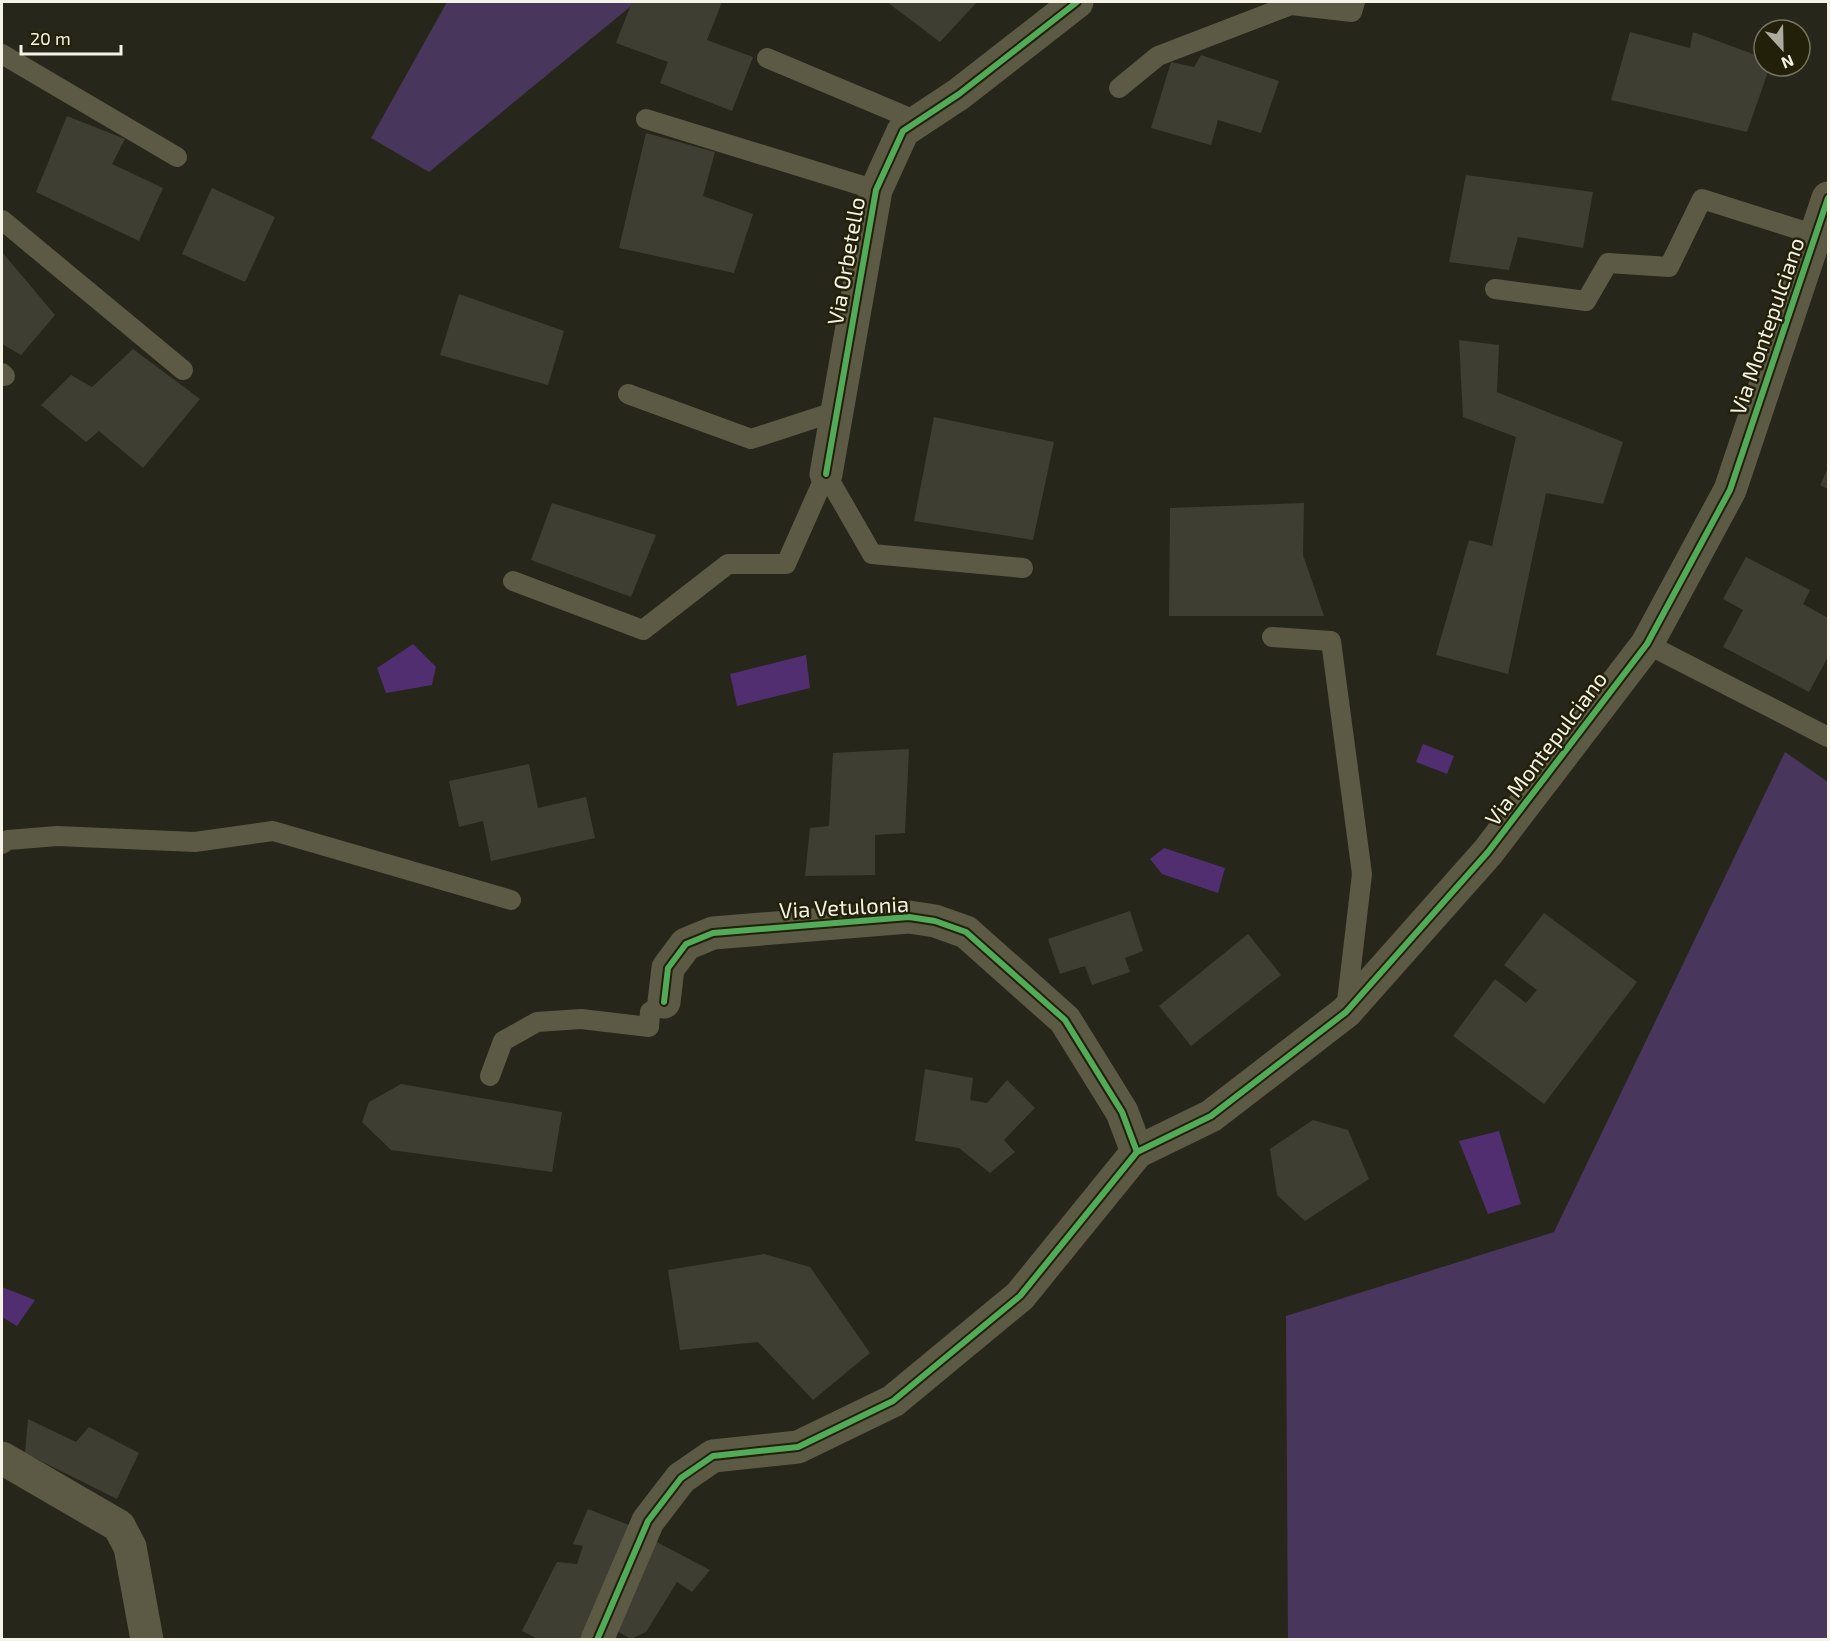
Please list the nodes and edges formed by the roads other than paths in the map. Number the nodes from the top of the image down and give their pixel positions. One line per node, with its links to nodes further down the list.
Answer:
1 (1077, 2): 7 (street, Via Orbetello)
2 (1355, 2): 5 (lane)
3 (2, 54): 8 (lane)
4 (767, 58): 7 (lane)
5 (1119, 88)
6 (646, 119): 9 (lane)
7 (917, 121): 9 (street, Via Orbetello)
8 (177, 157)
9 (876, 190): 16 (street, Via Orbetello)
10 (1828, 198): 12 (street, Via Montepulciano)
11 (2, 220): 14 (lane)
12 (1816, 235): 13 (lane); 21 (street, Via Montepulciano)
13 (1496, 289)
14 (183, 370)
15 (628, 394): 16 (lane)
16 (837, 411): 17 (street, Via Orbetello)
17 (826, 474): 18 (lane); 19 (lane)
18 (1023, 568)
19 (513, 581)
20 (1272, 637): 26 (lane)
21 (1647, 644): 22 (lane); 26 (street, Via Montepulciano)
22 (1828, 737)
23 (2, 844): 24 (lane)
24 (511, 900)
25 (664, 1002): 27 (lane); 28 (street, Via Vetulonia)
26 (1346, 1012): 28 (street, Via Montepulciano)
27 (490, 1076)
28 (1137, 1152): 31 (street, Via Montepulciano)
29 (2, 1458): 30 (street)
30 (147, 1640)
31 (597, 1640)

